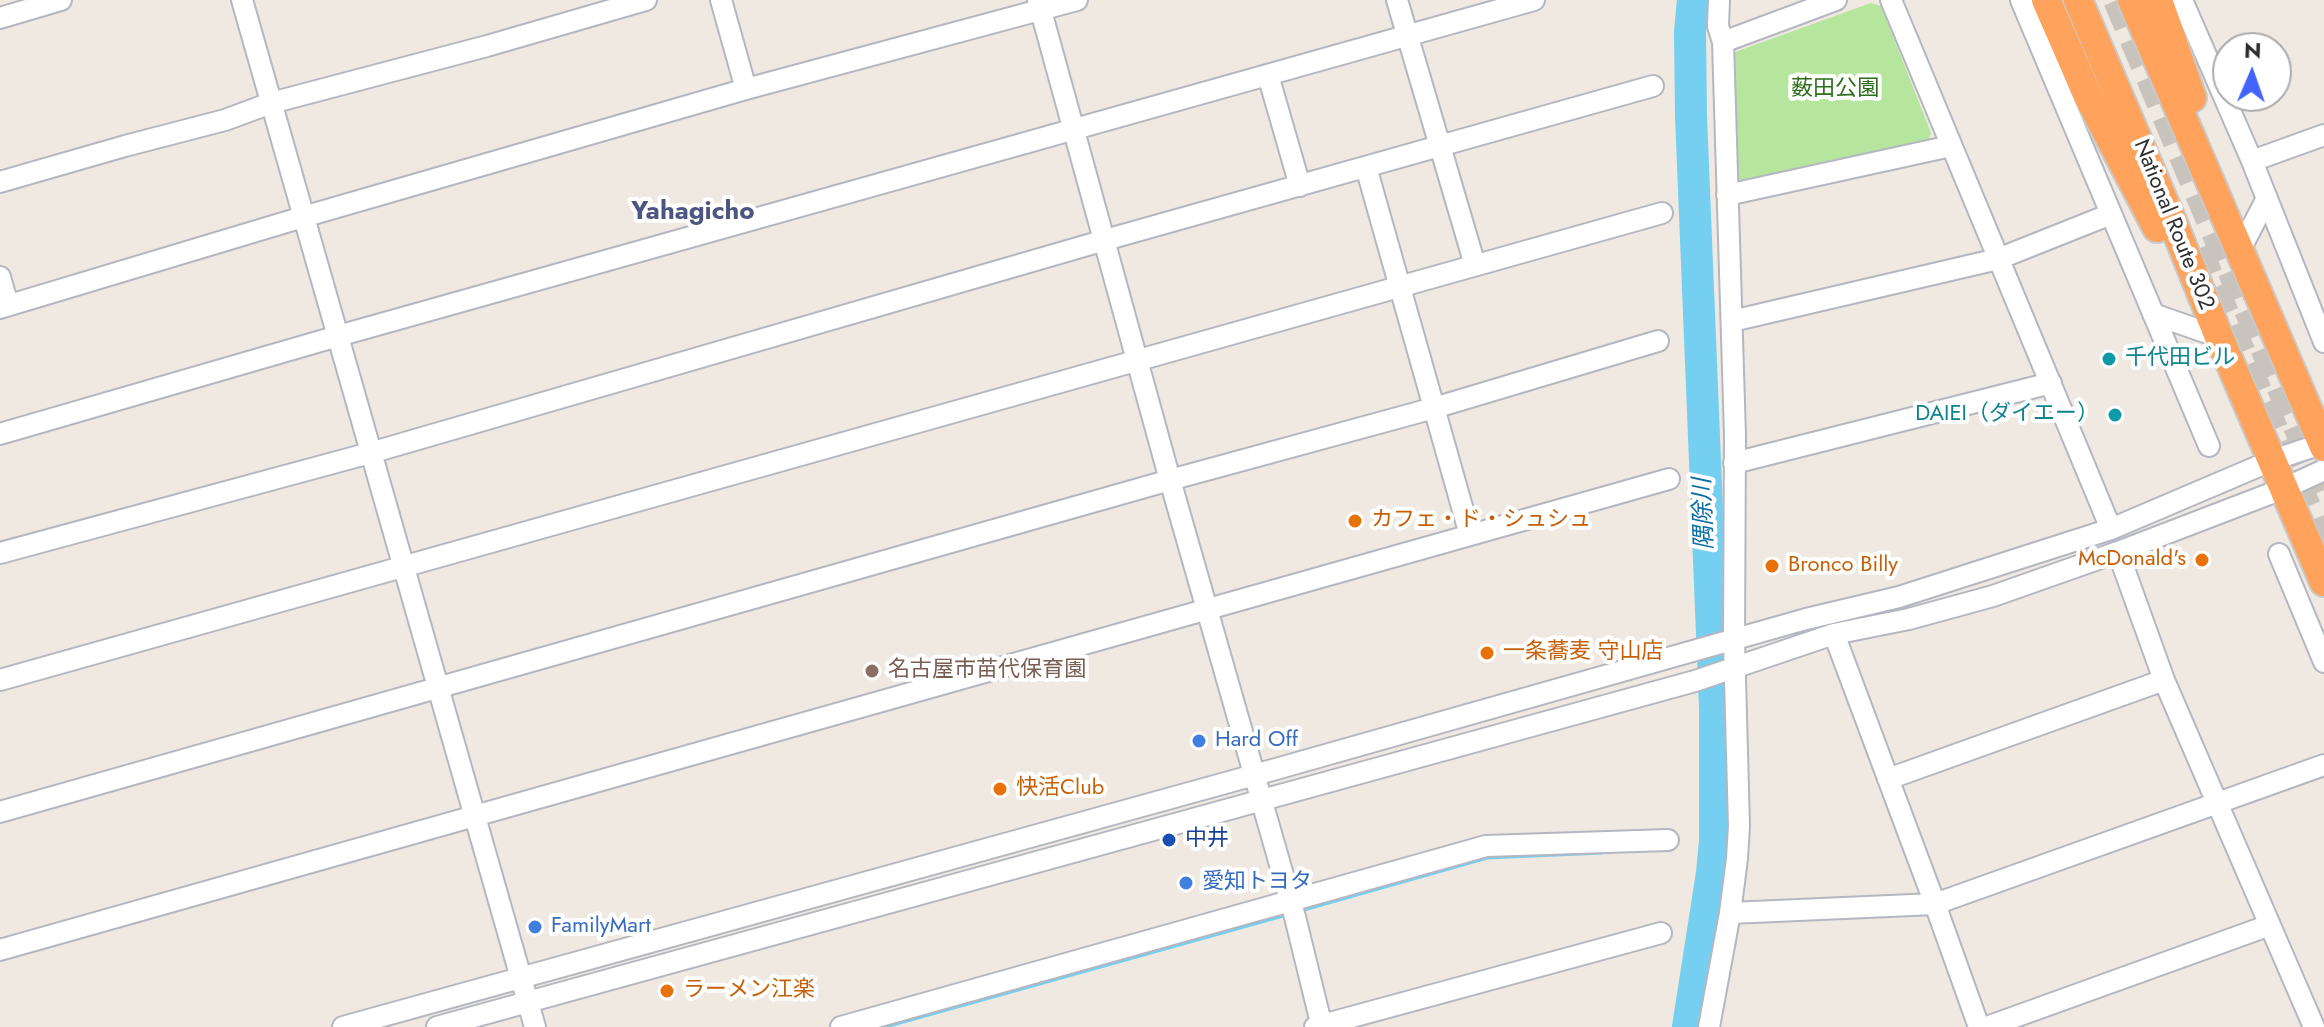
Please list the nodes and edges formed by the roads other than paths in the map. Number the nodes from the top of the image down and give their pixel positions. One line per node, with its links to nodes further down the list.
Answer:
1 (61, 0): 18 (street)
2 (242, 0): 24 (street)
3 (646, 0): 24 (street)
4 (721, 0): 23 (street)
5 (1077, 0): 17 (street)
6 (1397, 0): 19 (street)
7 (1534, 0): 19 (street)
8 (1719, 0): 20 (street)
9 (1836, 0): 20 (street)
10 (1891, 0): 27 (street)
11 (2021, 0): 36 (street)
12 (2046, 0): 48 (highway)
13 (2078, 0): 48 (highway, National Route 302)
14 (2132, 0): 39 (highway)
15 (2158, 0): 39 (highway)
16 (2182, 0): 29 (street)
17 (1038, 5): 23 (street); 25 (street)
18 (0, 18)
19 (1406, 35): 21 (street); 28 (street)
20 (1723, 42): 33 (street)
21 (1268, 75): 25 (street); 32 (street)
22 (1653, 86): 28 (street)
23 (746, 89): 37 (street)
24 (271, 103): 31 (street); 37 (street)
25 (1074, 129): 38 (street); 47 (street)
26 (2324, 135): 29 (street)
27 (1951, 146): 33 (street); 40 (street)
28 (1440, 147): 30 (street); 41 (street)
29 (2252, 161): 34 (street)
30 (1366, 167): 32 (street); 43 (street)
31 (0, 182)
32 (1300, 186): 38 (street)
33 (1727, 195): 46 (street)
34 (2267, 198): 39 (street); 50 (street)
35 (1662, 213): 41 (street)
36 (2111, 214): 40 (street); 45 (street)
37 (303, 217): 44 (street); 47 (street)
38 (1105, 240): 51 (street); 57 (street)
39 (2240, 250): 56 (highway)
40 (1998, 259): 46 (street); 52 (street)
41 (1475, 265): 43 (street)
42 (0, 277): 44 (street)
43 (1399, 287): 51 (street); 53 (street)
44 (4, 306)
45 (2153, 314): 48 (street); 55 (street)
46 (1732, 321): 59 (street)
47 (338, 336): 54 (street); 57 (street)
48 (2219, 337): 58 (highway, National Route 302)
49 (1658, 341): 53 (street)
50 (2324, 342)
51 (1138, 360): 61 (street); 68 (street)
52 (2051, 383): 59 (street); 63 (street)
53 (1434, 408): 61 (street); 64 (street)
54 (0, 434)
55 (2209, 446)
56 (2324, 450): 58 (street); 62 (street)
57 (370, 453): 66 (street); 68 (street)
58 (2273, 460): 62 (highway, National Route 302); 63 (street)
59 (1734, 463): 72 (street)
60 (1669, 479): 64 (street)
61 (1170, 480): 70 (street); 77 (street)
62 (2285, 488): 65 (street); 69 (highway, National Route 302)
63 (2111, 529): 72 (street)
64 (1470, 535): 70 (street)
65 (2118, 552): 71 (street); 76 (street)
66 (0, 553)
67 (2279, 554): 73 (street)
68 (403, 566): 75 (street); 77 (street)
69 (2324, 582)
70 (1207, 609): 79 (street); 84 (street)
71 (1834, 634): 74 (street); 80 (street)
72 (1734, 641): 74 (street); 79 (street)
73 (2324, 662)
74 (1735, 667): 81 (street); 88 (street)
75 (0, 680)
76 (2164, 680): 80 (street); 82 (street)
77 (437, 689): 83 (street); 84 (street)
78 (2324, 765): 82 (street)
79 (1254, 775): 81 (street); 92 (street)
80 (1888, 779): 86 (street)
81 (1261, 800): 87 (street); 93 (street)
82 (2217, 803): 86 (street); 89 (street)
83 (0, 812)
84 (474, 817): 91 (street); 92 (street)
85 (1668, 840): 87 (street)
86 (1935, 904): 88 (street); 100 (street)
87 (1292, 907): 94 (street); 98 (street)
88 (1730, 913): 99 (street)
89 (2270, 925): 101 (street); 102 (street)
90 (1661, 933): 94 (street)
91 (0, 950)
92 (521, 977): 93 (street); 95 (street)
93 (528, 1002): 96 (street); 97 (street)
94 (1319, 1026)
95 (343, 1027)
96 (437, 1027)
97 (535, 1027)
98 (841, 1027)
99 (1709, 1027)
100 (1979, 1027)
101 (1987, 1027)
102 (2314, 1027)

